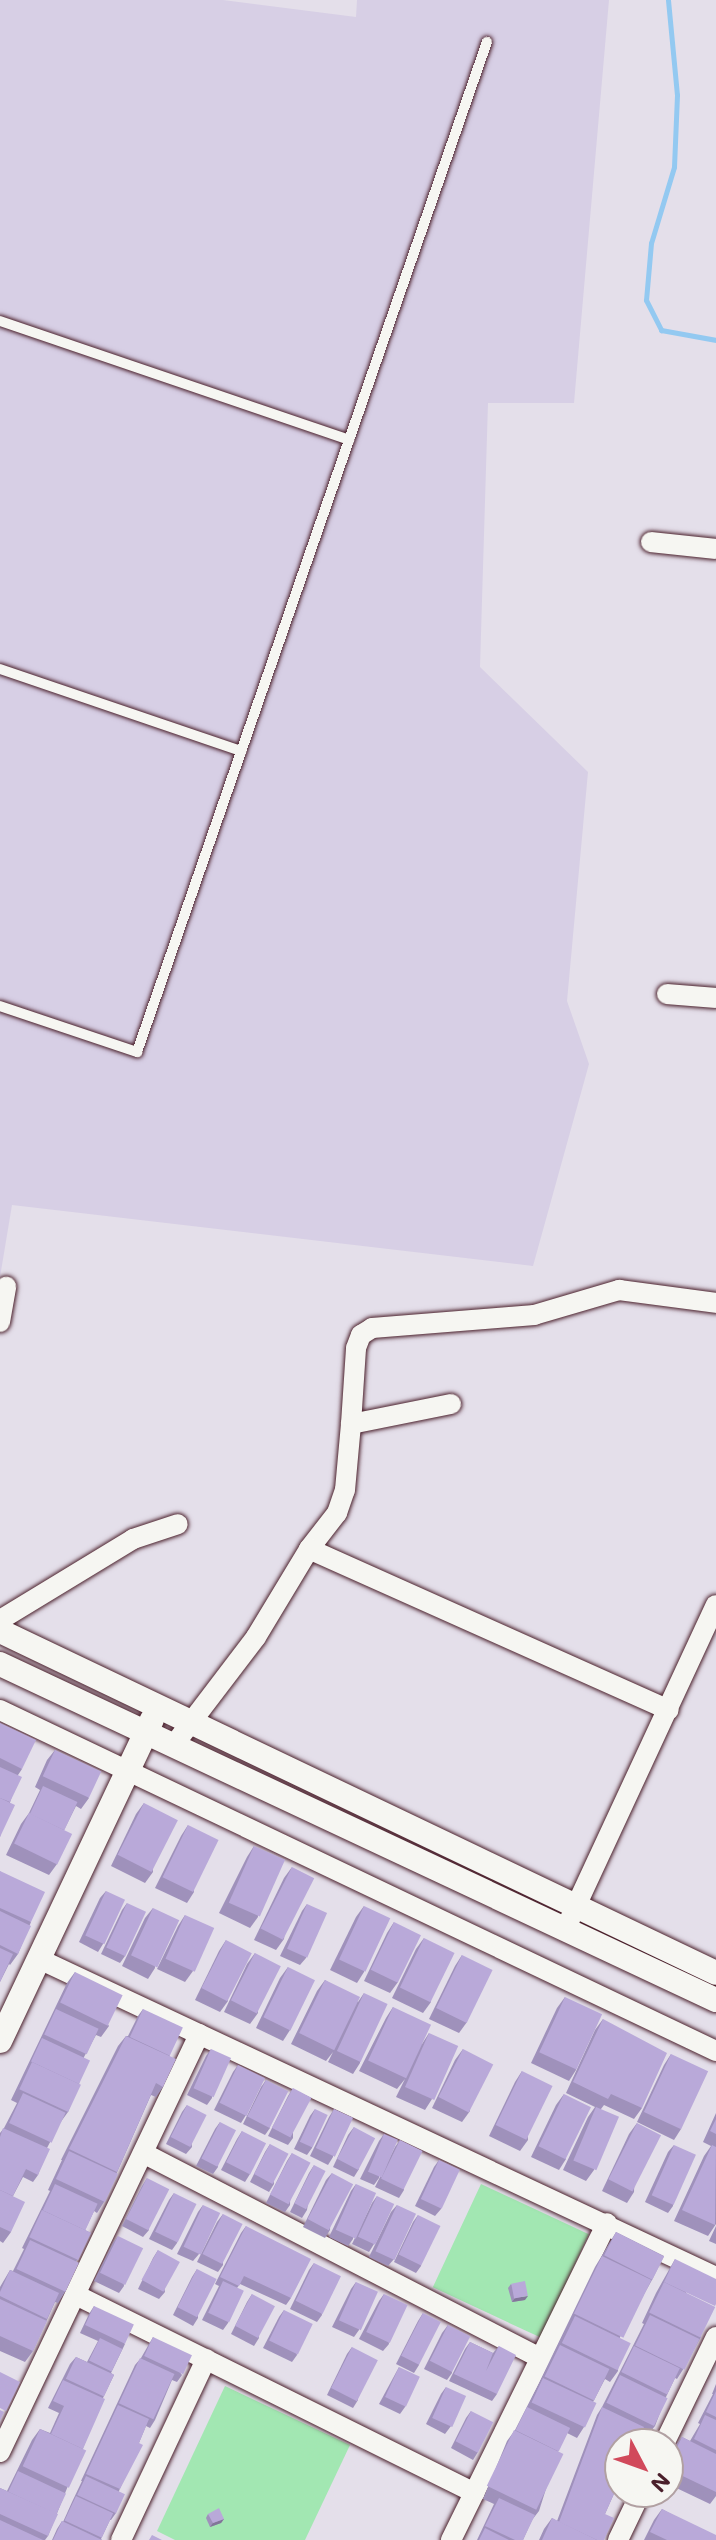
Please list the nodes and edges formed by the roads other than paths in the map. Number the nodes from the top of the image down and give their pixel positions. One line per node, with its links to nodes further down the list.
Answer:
1 (487, 42): 3 (lane)
2 (0, 321): 3 (lane)
3 (349, 440): 7 (lane)
4 (651, 542): 5 (street)
5 (716, 549)
6 (0, 669): 7 (lane)
7 (241, 751): 10 (lane)
8 (667, 994): 9 (street)
9 (716, 998)
10 (0, 1006)
11 (6, 1287): 13 (street)
12 (716, 1303): 15 (street)
13 (0, 1322)
14 (451, 1404): 15 (street)
15 (351, 1424): 17 (street)
16 (178, 1524): 19 (street)
17 (309, 1549): 24 (street); 25 (street)
18 (716, 1605): 24 (street)
19 (0, 1620)
20 (0, 1631): 22 (street)
21 (0, 1664): 26 (street)
22 (157, 1707): 25 (street); 26 (street)
23 (0, 1710): 28 (street)
24 (669, 1710): 29 (street)
25 (189, 1721): 27 (street); 29 (street)
26 (147, 1733): 27 (street); 28 (street)
27 (173, 1746): 30 (street)
28 (130, 1769): 31 (street); 36 (street)
29 (576, 1907): 30 (street); 32 (street)
30 (564, 1929): 33 (street)
31 (39, 1959): 34 (street); 35 (street)
32 (716, 1973)
33 (716, 2000)
34 (199, 2034): 37 (street); 38 (street)
35 (0, 2041)
36 (716, 2051)
37 (145, 2154): 40 (street); 42 (street)
38 (607, 2223): 39 (street); 42 (street)
39 (716, 2277)
40 (76, 2295): 43 (street); 45 (street)
41 (716, 2337): 44 (street)
42 (540, 2358): 46 (street)
43 (206, 2359): 46 (street); 48 (street)
44 (672, 2428)
45 (0, 2452)
46 (474, 2493): 49 (street)
47 (633, 2508): 50 (street)
48 (121, 2540)
49 (451, 2540)
50 (618, 2540)

